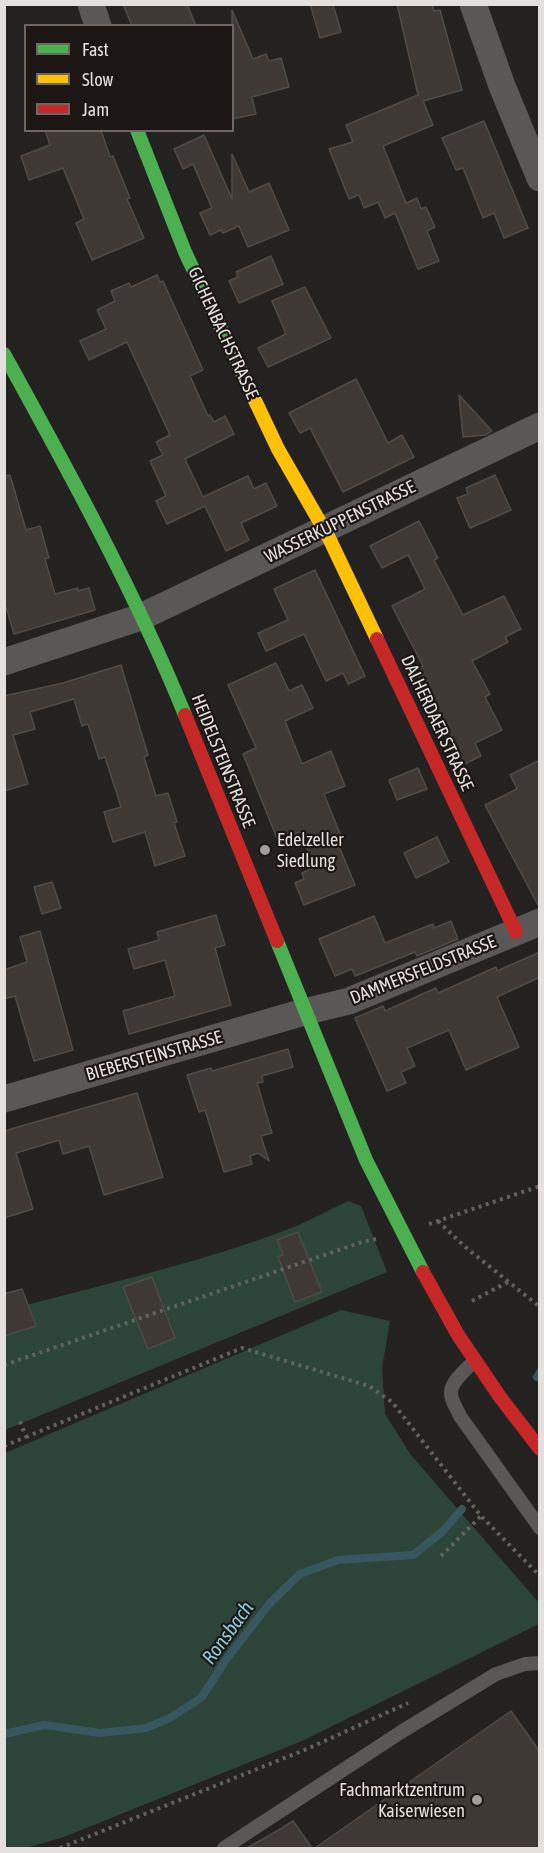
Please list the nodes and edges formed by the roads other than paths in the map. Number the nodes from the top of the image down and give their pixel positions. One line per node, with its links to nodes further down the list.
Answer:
1 (91, 4): 3 (street)
2 (473, 4): 5 (street)
3 (97, 24)
4 (139, 132): 8 (main road, GICHENBACHSTRASSE)
5 (540, 178)
6 (4, 354): 9 (main road, HEIDELSTEINSTRASSE)
7 (540, 426): 8 (street, WASSERKUPPENSTRASSE)
8 (324, 529): 9 (street, WASSERKUPPENSTRASSE); 11 (main road, DALHERDAER STRASSE)
9 (141, 617): 10 (street, WASSERKUPPENSTRASSE); 12 (main road, HEIDELSTEINSTRASSE)
10 (4, 662)
11 (528, 927): 12 (street, DAMMERSFELDSTRASSE)
12 (304, 1012): 13 (street, BIEBERSTEINSTRASSE); 14 (main road, HEIDELSTEINSTRASSE)
13 (4, 1099)
14 (476, 1360): 15 (main road, HEIDELSTEINSTRASSE); 16 (lane)
15 (540, 1449)
16 (540, 1528)
17 (540, 1663): 18 (lane)
18 (224, 1848)

